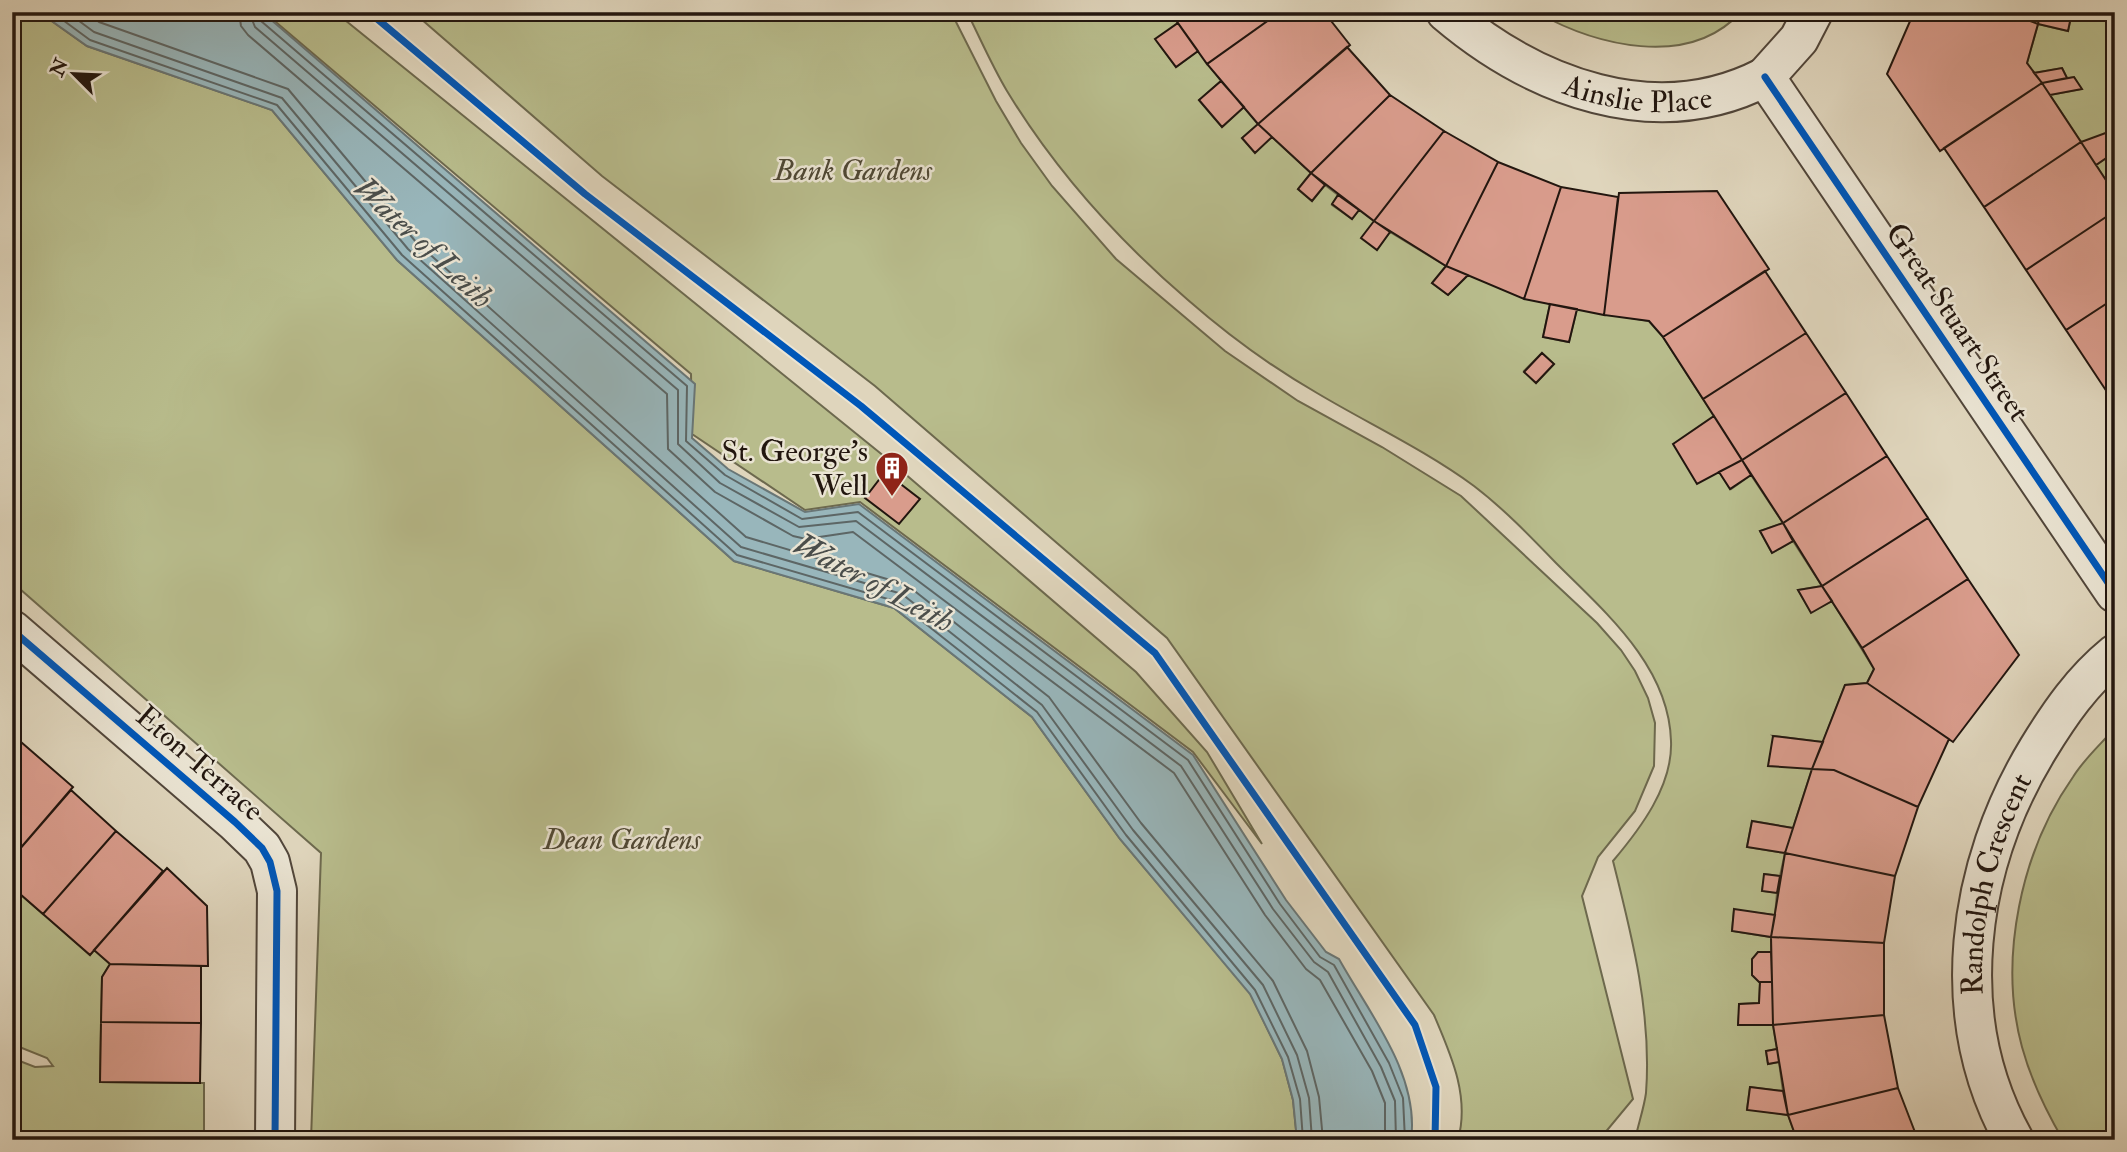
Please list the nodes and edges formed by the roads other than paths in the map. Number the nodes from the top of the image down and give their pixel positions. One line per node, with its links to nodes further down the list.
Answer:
1 (1446, 12): 3 (street, Ainslie Place)
2 (1813, 12): 3 (street, Ainslie Place)
3 (1765, 77): 4 (street, Great Stuart Street)
4 (2115, 593)
5 (12, 631): 7 (street, Eton Terrace)
6 (2115, 654): 8 (street, Randolph Crescent)
7 (275, 1140)
8 (2014, 1140)

